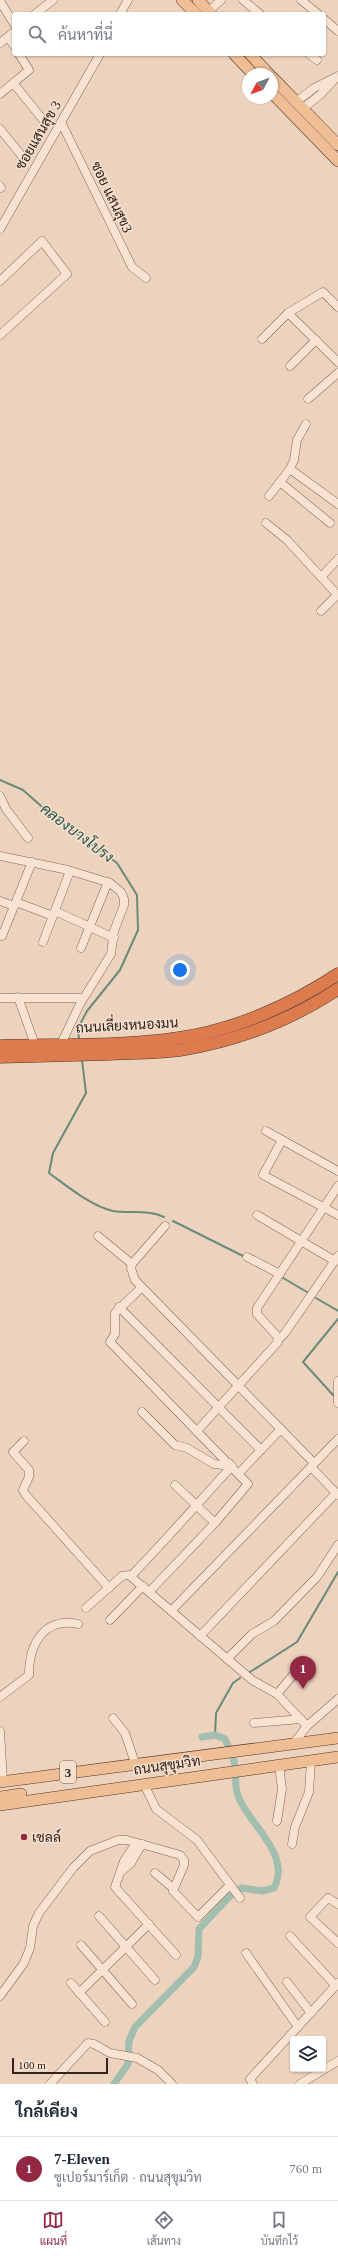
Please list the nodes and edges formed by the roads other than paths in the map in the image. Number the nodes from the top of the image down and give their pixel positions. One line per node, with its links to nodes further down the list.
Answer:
1 (52, 0): 9 (street)
2 (128, 0): 10 (street)
3 (182, 0): 11 (main road)
4 (198, 0): 12 (main road)
5 (221, 0): 13 (street)
6 (243, 0): 14 (street)
7 (301, 0): 15 (street)
8 (0, 1): 16 (street)
9 (38, 12)
10 (121, 12)
11 (194, 12)
12 (209, 12)
13 (211, 12)
14 (258, 12)
15 (316, 12)
16 (12, 21)
17 (326, 21): 18 (street)
18 (338, 30)
19 (11, 34): 20 (street)
20 (0, 43)
21 (20, 56): 31 (street)
22 (99, 56): 36 (street, ซอยแสนสุข 3)
23 (236, 56): 27 (main road)
24 (252, 56): 28 (main road)
25 (312, 56): 26 (street)
26 (317, 60)
27 (247, 68)
28 (263, 68)
29 (338, 76): 34 (street)
30 (278, 83): 34 (main road)
31 (14, 84): 32 (street); 35 (street)
32 (0, 94)
33 (278, 99): 40 (main road)
34 (299, 106): 38 (main road)
35 (44, 122)
36 (60, 122): 41 (street, ซอยแสนสุข 3); 42 (street, ซอย แสนสุข3)
37 (0, 129): 39 (street)
38 (338, 145)
39 (22, 156)
40 (338, 161)
41 (0, 229)
42 (146, 278)
43 (0, 281): 46 (street)
44 (338, 307): 45 (street)
45 (288, 312): 47 (street); 48 (street)
46 (0, 335)
47 (262, 339)
48 (316, 340): 49 (street); 50 (street)
49 (338, 362)
50 (290, 366)
51 (338, 374): 52 (street)
52 (308, 399)
53 (306, 424): 54 (street)
54 (290, 469): 55 (street); 57 (street)
55 (280, 482): 56 (street); 59 (street)
56 (269, 496)
57 (338, 504)
58 (266, 523): 61 (street)
59 (330, 523)
60 (338, 559): 61 (street)
61 (321, 577): 62 (street)
62 (336, 592): 63 (street)
63 (321, 611)
64 (0, 796): 65 (street)
65 (3, 811): 66 (street)
66 (28, 838)
67 (0, 856): 68 (street)
68 (32, 862): 69 (street); 72 (street)
69 (70, 871): 70 (street); 73 (street)
70 (108, 882): 74 (street); 76 (street)
71 (0, 901): 72 (street)
72 (15, 904): 73 (street); 75 (street)
73 (54, 914): 74 (street); 77 (street)
74 (90, 927): 76 (street); 78 (street)
75 (2, 936)
76 (114, 938): 83 (street)
77 (43, 942)
78 (81, 948)
79 (338, 974): 87 (highway, ถนนเลี่ยงหนองมน)
80 (338, 989): 87 (highway, ถนนเลี่ยงหนองมน)
81 (18, 997): 82 (street); 83 (street); 84 (street)
82 (0, 998)
83 (84, 998): 86 (street)
84 (34, 1045): 85 (highway, ถนนเลี่ยงหนองมน); 86 (highway, ถนนเลี่ยงหนองมน)
85 (0, 1046)
86 (64, 1047): 87 (highway, ถนนเลี่ยงหนองมน); 88 (highway, ถนนเลี่ยงหนองมน)
87 (101, 1048)
88 (0, 1057)
89 (266, 1131): 90 (street)
90 (282, 1140): 91 (street); 93 (street)
91 (338, 1171)
92 (338, 1186): 93 (street)
93 (325, 1208): 95 (street); 98 (street)
94 (257, 1215): 98 (street)
95 (338, 1215)
96 (165, 1226): 101 (street)
97 (98, 1236): 101 (street)
98 (302, 1241): 100 (street); 102 (street)
99 (247, 1258): 102 (street)
100 (336, 1258): 105 (street)
101 (132, 1264): 103 (street)
102 (280, 1274): 105 (street)
103 (141, 1288): 104 (street); 107 (street)
104 (119, 1307): 109 (street); 112 (street)
105 (279, 1339): 107 (street)
106 (338, 1381): 108 (street)
107 (240, 1386): 109 (street); 111 (street)
108 (338, 1403)
109 (220, 1408): 112 (street); 115 (street)
110 (142, 1412): 116 (street)
111 (281, 1429): 115 (street); 117 (street)
112 (197, 1431): 116 (street)
113 (338, 1439): 117 (street)
114 (24, 1441): 125 (street)
115 (261, 1450): 118 (street)
116 (230, 1465): 118 (street); 121 (street)
117 (312, 1465): 120 (street); 128 (street)
118 (239, 1473): 122 (street)
119 (175, 1485): 121 (street)
120 (337, 1494): 131 (street)
121 (196, 1504): 122 (street); 124 (street)
122 (215, 1523): 126 (street)
123 (338, 1545): 132 (street)
124 (131, 1576): 125 (street); 126 (street)
125 (109, 1588): 127 (street)
126 (147, 1588): 128 (street); 129 (street)
127 (86, 1608)
128 (172, 1610): 131 (street)
129 (110, 1620)
130 (78, 1624): 135 (street)
131 (200, 1636): 132 (street)
132 (227, 1659): 134 (street)
133 (300, 1668): 134 (street)
134 (277, 1694): 138 (street)
135 (0, 1698)
136 (338, 1699): 138 (street)
137 (113, 1718): 145 (street)
138 (304, 1722): 139 (street); 142 (street)
139 (254, 1723)
140 (0, 1731): 147 (street)
141 (338, 1738): 142 (main road, ถนนสุขุมวิท / 3)
142 (294, 1743): 145 (main road, ถนนสุขุมวิท / 3)
143 (338, 1757): 144 (main road, ถนนสุขุมวิท / 3)
144 (310, 1762): 146 (main road, ถนนสุขุมวิท / 3); 154 (street)
145 (135, 1763): 147 (main road, ถนนสุขุมวิท / 3)
146 (279, 1765): 148 (main road, ถนนสุขุมวิท / 3); 152 (street)
147 (1, 1781)
148 (144, 1784): 149 (main road, ถนนสุขุมวิท / 3); 157 (street)
149 (72, 1793): 150 (main road); 151 (main road, ถนนสุขุมวิท / 3)
150 (0, 1797)
151 (0, 1805)
152 (277, 1821)
153 (139, 1843): 156 (street); 161 (street); 174 (street)
154 (292, 1844)
155 (155, 1873): 156 (street)
156 (173, 1888): 157 (street)
157 (232, 1888): 158 (street)
158 (240, 1898)
159 (338, 1904): 163 (street)
160 (99, 1916): 165 (street)
161 (149, 1924): 165 (street); 167 (street)
162 (290, 1936): 172 (street)
163 (338, 1943)
164 (81, 1945): 168 (street)
165 (126, 1947): 168 (street); 169 (street)
166 (246, 1952): 178 (street)
167 (176, 1955)
168 (102, 1970): 173 (street); 175 (street)
169 (155, 1980)
170 (287, 1982): 176 (street)
171 (70, 1983): 173 (street)
172 (337, 1985): 176 (street)
173 (79, 1993): 177 (street)
174 (0, 1996)
175 (132, 2004)
176 (311, 2013): 178 (street)
177 (105, 2022)
178 (298, 2027): 183 (street)
179 (338, 2061): 180 (street)
180 (306, 2083)
181 (50, 2084): 182 (street)
182 (172, 2084)
183 (253, 2084)

